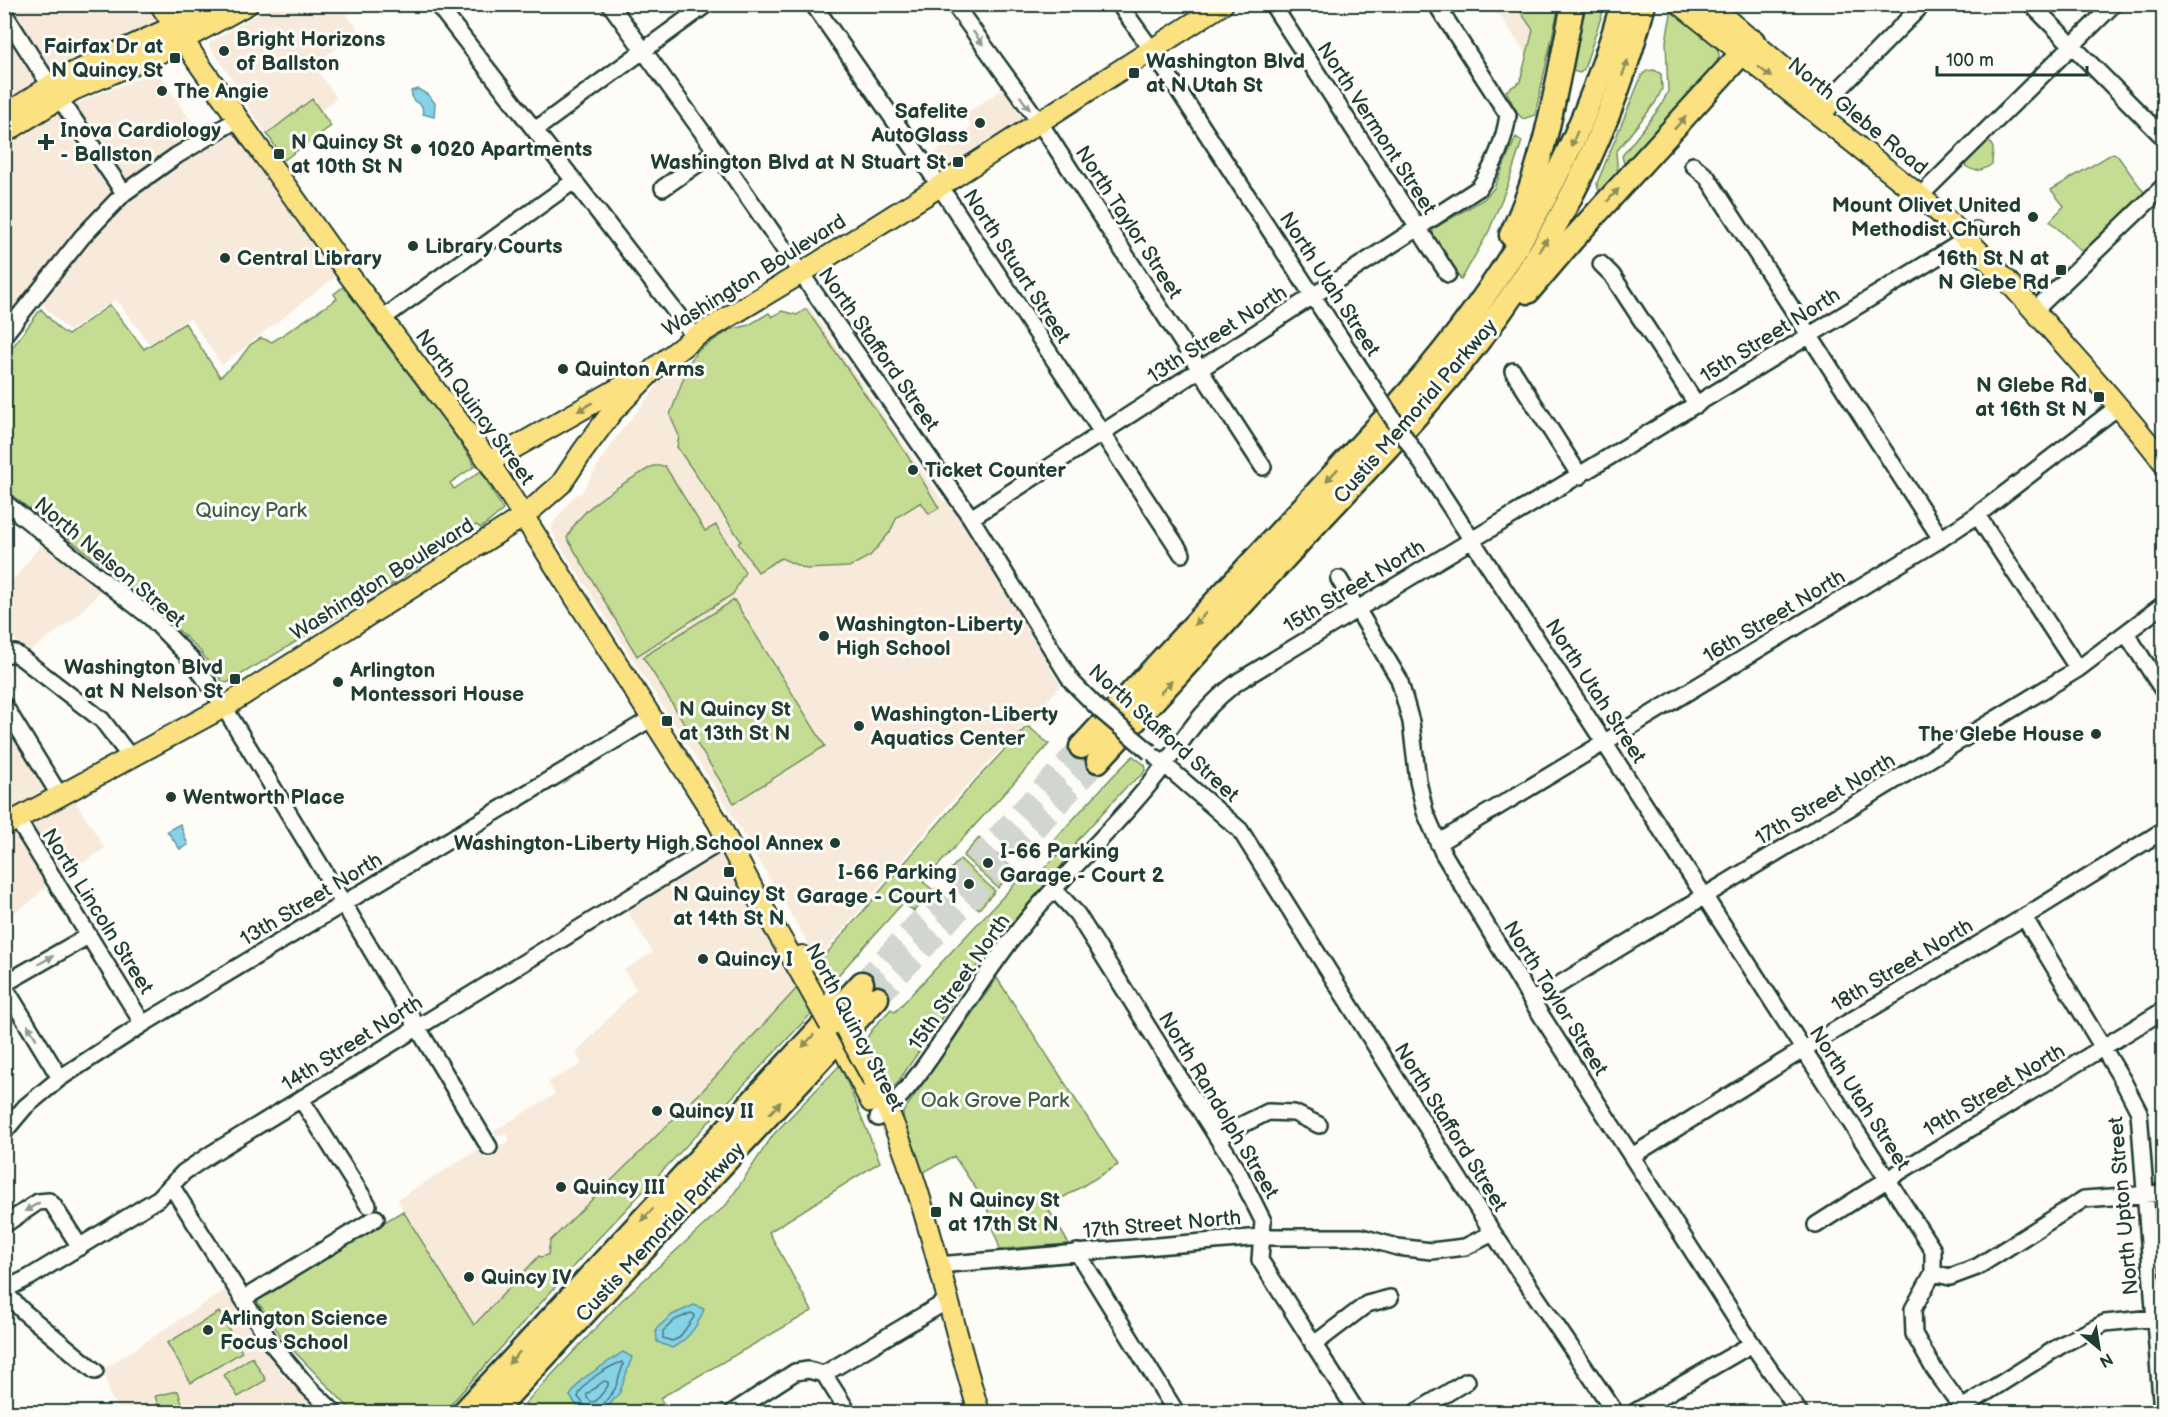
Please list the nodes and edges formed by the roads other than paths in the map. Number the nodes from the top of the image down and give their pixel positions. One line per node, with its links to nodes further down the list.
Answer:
1 (160, 4): 21 (main road, North Quincy Street)
2 (218, 4): 21 (main road)
3 (248, 4): 21 (main road)
4 (438, 4): 31 (street)
5 (610, 4): 25 (street, North Stafford Street)
6 (707, 4): 25 (street)
7 (813, 4): 37 (street, North Stuart Street)
8 (954, 4): 30 (street, North Taylor Street, one-way to 30)
9 (1119, 4): 24 (street, North Utah Street)
10 (1223, 4): 24 (main road, Washington Boulevard)
11 (1272, 4): 42 (street, North Vermont Street)
12 (1436, 4): 42 (street, 13th Street North)
13 (1573, 4): 56 (highway)
14 (1622, 4): 56 (highway, Custis Memorial Parkway, one-way to 56)
15 (1644, 4): 65 (highway, Custis Memorial Parkway, one-way to 15)
16 (1923, 4): 27 (street)
17 (2031, 4): 22 (street)
18 (2114, 4): 22 (street)
19 (1696, 8): 23 (main road, North Glebe Road)
20 (4, 13): 26 (street)
21 (179, 33): 26 (main road); 29 (main road, North Quincy Street)
22 (2072, 46): 33 (street); 41 (street)
23 (1748, 47): 27 (main road, North Glebe Road); 65 (highway, one-way to 23)
24 (1152, 50): 30 (main road, Washington Boulevard); 47 (street, North Utah Street)
25 (642, 51): 31 (street); 34 (street, North Stafford Street)
26 (55, 92): 28 (main road); 32 (main road); 40 (street)
27 (1820, 108): 41 (main road, North Glebe Road)
28 (4, 116)
29 (238, 118): 40 (street); 49 (main road, North Quincy Street)
30 (1040, 123): 37 (main road, Washington Boulevard); 54 (street, North Taylor Street)
31 (535, 130): 36 (street)
32 (4, 133)
33 (2163, 138)
34 (716, 151): 39 (street); 46 (street, North Stafford Street)
35 (1693, 165): 51 (street)
36 (574, 181): 49 (street); 52 (street)
37 (940, 186): 46 (main road, Washington Boulevard); 59 (street, North Stuart Street)
38 (2163, 186): 48 (street)
39 (663, 188)
40 (124, 192): 50 (street)
41 (1924, 192): 43 (main road, North Glebe Road)
42 (1417, 227): 45 (street, North Vermont Street); 47 (street, 13th Street North)
43 (1972, 234): 48 (main road, North Glebe Road); 51 (street, 15th Street North)
44 (1601, 264): 57 (street)
45 (1448, 273)
46 (800, 274): 52 (main road, Washington Boulevard); 69 (street, North Stafford Street)
47 (1313, 297): 54 (street, 13th Street North); 71 (street, North Utah Street, bridge)
48 (2039, 306): 58 (main road, North Glebe Road); 60 (main road, North Glebe Road)
49 (382, 319): 61 (main road, North Quincy Street)
50 (4, 335)
51 (1811, 335): 57 (street, 15th Street North); 70 (street)
52 (695, 337): 53 (main road, Washington Boulevard)
53 (655, 368): 61 (main road, one-way to 61); 68 (main road, Washington Boulevard)
54 (1199, 370): 59 (street, 13th Street North); 63 (street, North Taylor Street)
55 (1513, 370): 64 (street)
56 (1413, 388): 65 (highway, Custis Memorial Parkway, one-way to 65)
57 (1697, 405): 64 (street, 15th Street North)
58 (2119, 406): 62 (main road, North Glebe Road); 67 (street, 16th Street North)
59 (1101, 433): 69 (street, 13th Street North); 72 (street, North Stuart Street)
60 (2163, 443)
61 (489, 462): 68 (main road, North Quincy Street)
62 (2163, 463)
63 (1263, 467)
64 (1580, 476): 71 (street, 15th Street North)
65 (1350, 488)
66 (4, 502): 81 (street, North Nelson Street)
67 (1977, 515): 70 (street, 16th Street North); 78 (street)
68 (524, 516): 81 (main road, Washington Boulevard); 82 (main road, North Quincy Street)
69 (971, 519): 85 (street, North Stafford Street, bridge)
70 (1941, 539): 83 (street, 16th Street North)
71 (1473, 540): 75 (street, 15th Street North); 83 (street, North Utah Street)
72 (1182, 554)
73 (1339, 579): 75 (street, North Taylor Street)
74 (2163, 604): 76 (street, 17th Street North)
75 (1356, 609): 85 (street, 15th Street North); 90 (street, North Taylor Street)
76 (2126, 633): 78 (street, 17th Street North); 79 (street)
77 (4, 655): 84 (street)
78 (2078, 669): 92 (street, 17th Street North)
79 (2163, 693)
80 (4, 705): 86 (street, North Lincoln Street)
81 (224, 707): 84 (main road, Washington Boulevard); 93 (street, North Nelson Street)
82 (652, 718): 89 (main road, North Quincy Street); 93 (street, 13th Street North)
83 (1604, 743): 90 (street, 16th Street North); 92 (street, North Utah Street)
84 (131, 758): 86 (main road, Washington Boulevard)
85 (1164, 765): 91 (street, 15th Street North); 117 (street, North Stafford Street)
86 (60, 796): 87 (main road, Washington Boulevard)
87 (11, 823): 95 (street, North Lincoln Street)
88 (2163, 830): 94 (street, 18th Street North)
89 (730, 843): 100 (street, 14th Street North); 105 (main road, North Quincy Street, bridge)
90 (1438, 843): 97 (street, North Taylor Street)
91 (1054, 889): 105 (street, 15th Street North); 108 (street, North Randolph Street)
92 (1705, 897): 97 (street, 17th Street North); 102 (street, North Utah Street)
93 (344, 903): 99 (street, 13th Street North); 100 (street, North Nelson Street)
94 (2024, 917): 101 (street, North Upton Street); 102 (street, 18th Street North)
95 (88, 936): 96 (street, one-way to 95); 99 (street, North Lincoln Street)
96 (4, 985): 103 (street, one-way to 96)
97 (1532, 1001): 110 (street, North Taylor Street)
98 (2163, 1010): 101 (street, 19th Street North)
99 (143, 1024): 103 (street, 13th Street North)
100 (418, 1027): 104 (street, 14th Street North); 109 (street, North Nelson Street)
101 (2103, 1048): 111 (street, 19th Street North); 114 (street, North Upton Street)
102 (1803, 1049): 110 (street, 18th Street North); 111 (street, North Utah Street)
103 (60, 1078): 107 (street, 13th Street North)
104 (301, 1099): 112 (street, 14th Street North); 125 (street)
105 (883, 1114): 121 (main road, North Quincy Street)
106 (1319, 1125): 108 (street)
107 (4, 1132)
108 (1217, 1137): 118 (street, North Randolph Street)
109 (489, 1148)
110 (1632, 1156): 128 (street, North Taylor Street)
111 (1888, 1179): 116 (street, 19th Street North); 122 (street, North Utah Street)
112 (172, 1187): 119 (street, 14th Street North); 125 (street)
113 (2163, 1193): 114 (street)
114 (2144, 1195): 122 (street); 127 (street, North Upton Street)
115 (4, 1225): 119 (street, one-way to 115)
116 (1816, 1225)
117 (1493, 1233): 118 (street, 17th Street North); 143 (street, North Stafford Street)
118 (1261, 1237): 120 (street, 17th Street North); 129 (street, North Randolph Street)
119 (80, 1247): 123 (street, 14th Street North)
120 (1077, 1252): 121 (street, 17th Street North); 140 (street)
121 (938, 1265): 126 (main road, North Quincy Street)
122 (1932, 1273): 133 (street)
123 (4, 1291): 130 (street)
124 (1390, 1298): 129 (street)
125 (243, 1299): 134 (street)
126 (947, 1301): 131 (street); 139 (main road, North Quincy Street)
127 (2154, 1318): 133 (street); 146 (street, North Upton Street)
128 (1752, 1344): 144 (street); 145 (street, North Taylor Street)
129 (1313, 1345): 141 (street, North Randolph Street)
130 (95, 1371)
131 (824, 1374): 137 (street); 138 (street)
132 (1467, 1381): 142 (street)
133 (1963, 1410)
134 (334, 1413)
135 (464, 1413): 136 (highway, Custis Memorial Parkway, one-way to 135)
136 (493, 1413)
137 (734, 1413)
138 (848, 1413)
139 (980, 1413)
140 (1176, 1413)
141 (1357, 1413)
142 (1416, 1413)
143 (1615, 1413)
144 (1635, 1413)
145 (1799, 1413)
146 (2162, 1413)

